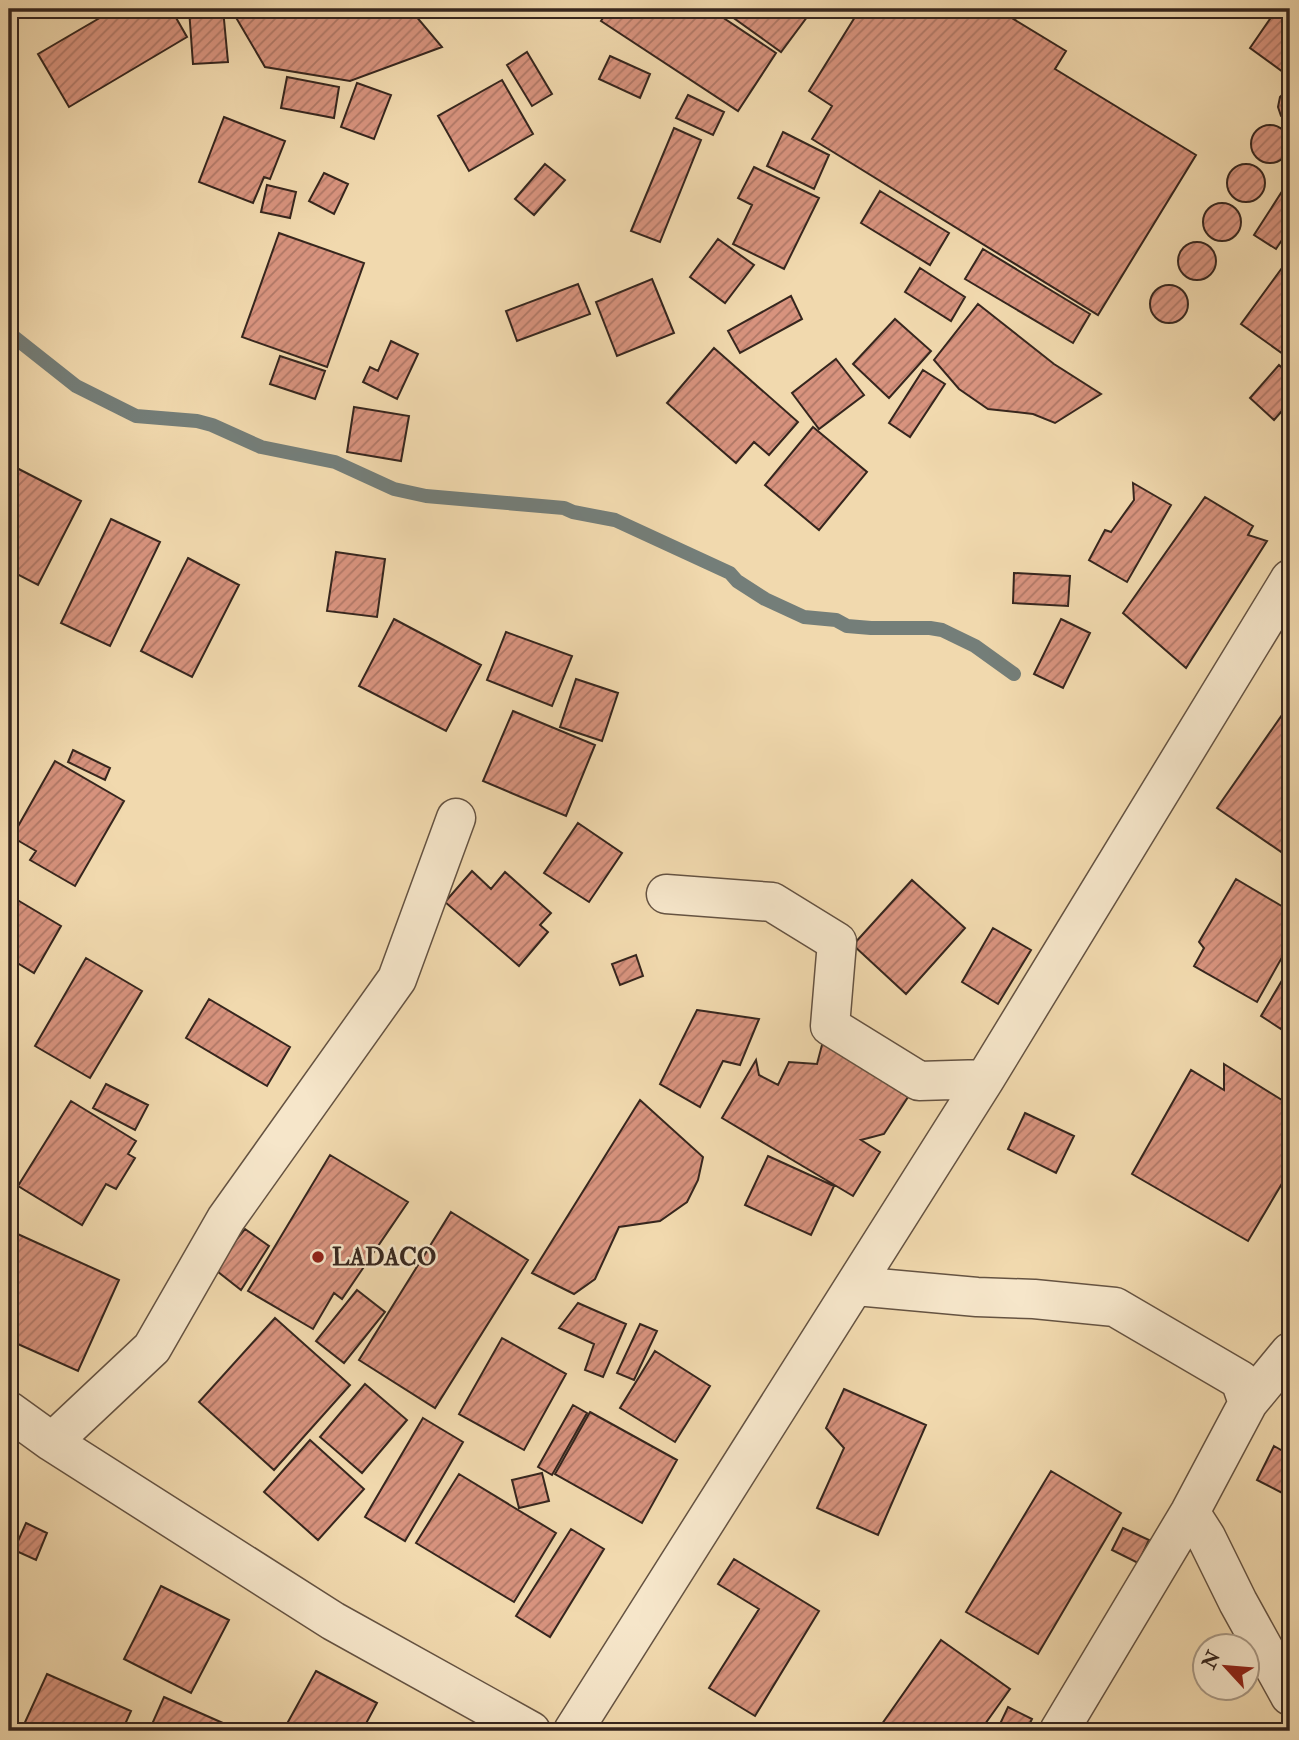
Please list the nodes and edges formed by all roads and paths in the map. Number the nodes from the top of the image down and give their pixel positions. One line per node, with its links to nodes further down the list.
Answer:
1 (1290, 579): 4 (street)
2 (456, 818): 9 (street)
3 (666, 894): 4 (street)
4 (985, 1079): 5 (street)
5 (856, 1286): 7 (street); 13 (street)
6 (1290, 1352): 7 (street)
7 (1248, 1403): 10 (street)
8 (9, 1411): 9 (street)
9 (52, 1442): 12 (street)
10 (1190, 1512): 11 (street); 14 (street)
11 (1290, 1696)
12 (531, 1731)
13 (573, 1731)
14 (1059, 1731)

